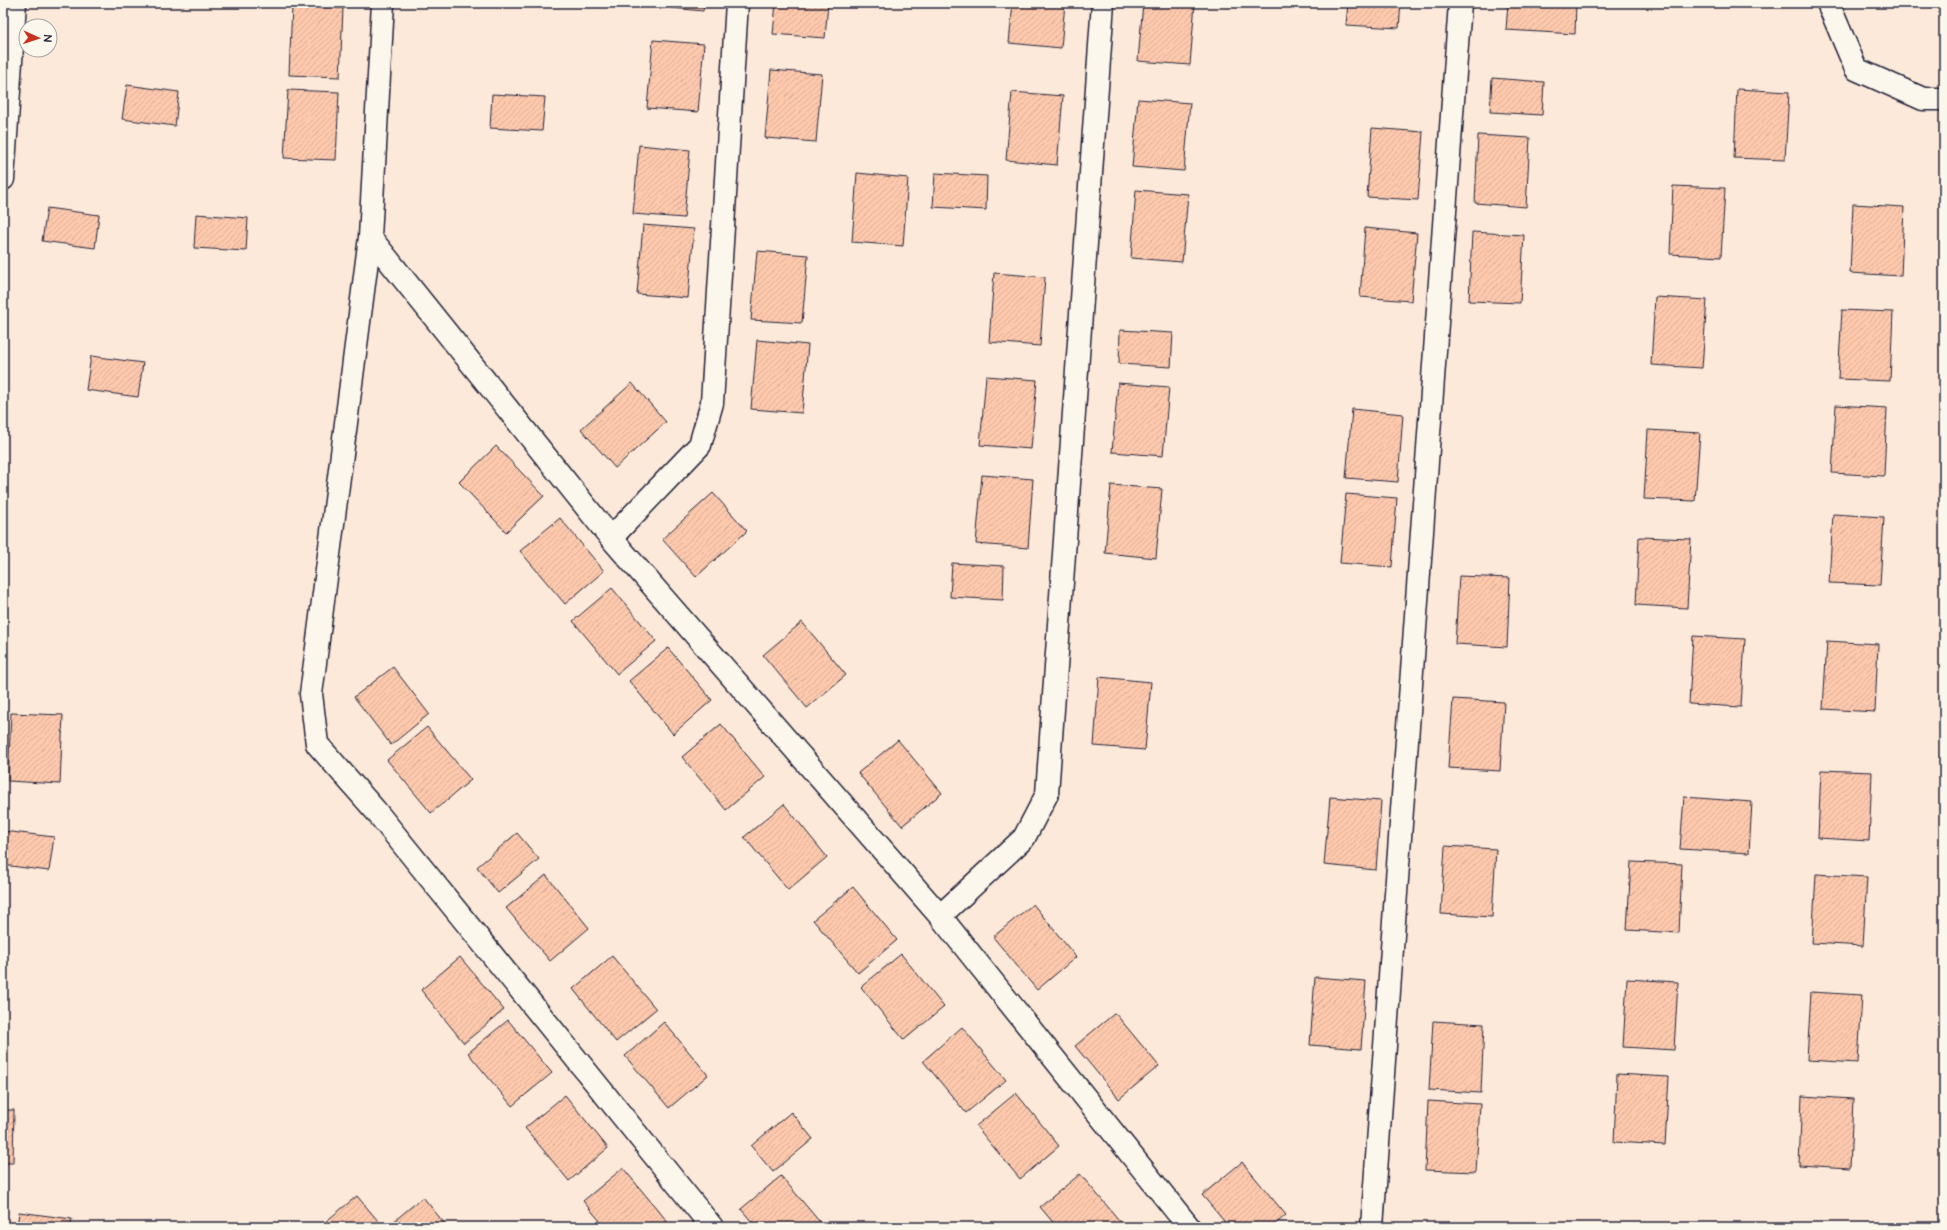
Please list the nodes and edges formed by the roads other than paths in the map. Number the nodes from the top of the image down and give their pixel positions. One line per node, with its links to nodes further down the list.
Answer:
1 (15, 3): 8 (street)
2 (383, 3): 9 (street)
3 (737, 3): 10 (street)
4 (1103, 3): 11 (street)
5 (1460, 3): 14 (street)
6 (1828, 3): 7 (street)
7 (1944, 99)
8 (3, 178)
9 (370, 237): 10 (street); 12 (street)
10 (611, 538): 11 (street)
11 (940, 916): 13 (street)
12 (712, 1227)
13 (1189, 1227)
14 (1372, 1227)

